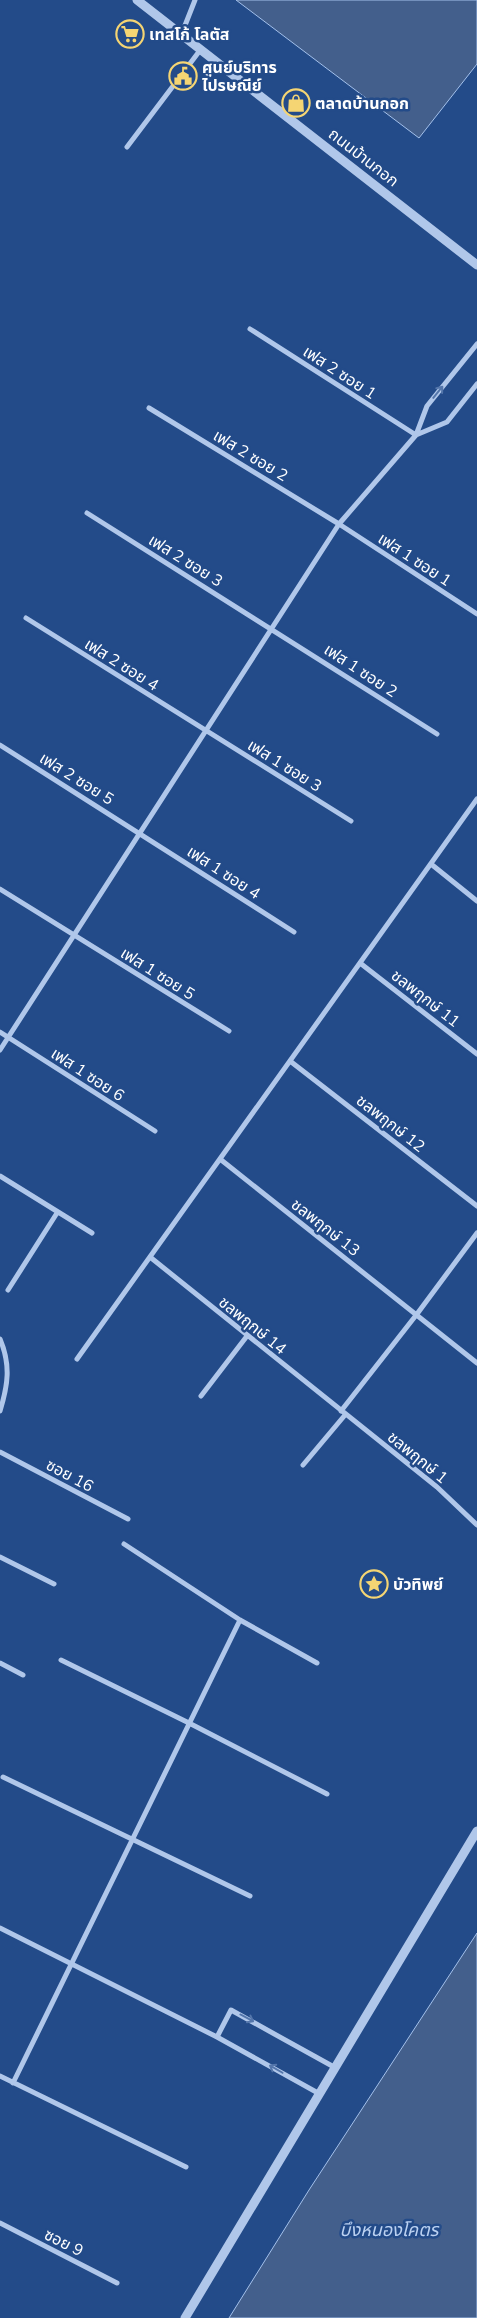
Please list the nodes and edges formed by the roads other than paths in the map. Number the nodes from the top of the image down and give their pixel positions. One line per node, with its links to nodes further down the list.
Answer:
1 (137, 0): 3 (street, ถนนบ้านกอก)
2 (195, 0): 3 (street)
3 (182, 33): 4 (street, ถนนบ้านกอก)
4 (202, 48): 5 (street); 6 (street, ถนนบ้านกอก)
5 (127, 147)
6 (477, 265)
7 (250, 329): 11 (street, เฟส 2 ซอย 1)
8 (477, 344): 11 (street, one-way to 8)
9 (477, 384): 11 (street)
10 (149, 408): 13 (street, เฟส 2 ซอย 2)
11 (416, 435): 13 (street)
12 (87, 513): 16 (street, เฟส 2 ซอย 3)
13 (339, 524): 14 (street, เฟส 1 ซอย 1); 16 (street)
14 (477, 614)
15 (26, 618): 17 (street, เฟส 2 ซอย 4)
16 (272, 628): 17 (street); 18 (street, เฟส 1 ซอย 2)
17 (206, 731): 21 (street, เฟส 1 ซอย 3); 22 (street)
18 (437, 734)
19 (0, 745): 22 (street, เฟส 2 ซอย 5)
20 (477, 799): 23 (street)
21 (351, 821)
22 (140, 833): 26 (street, เฟส 1 ซอย 4); 27 (street)
23 (431, 864): 25 (street); 28 (street)
24 (0, 889): 27 (street, เฟส 1 ซอย 5)
25 (477, 901)
26 (294, 932)
27 (74, 935): 29 (street, เฟส 1 ซอย 5); 31 (street)
28 (360, 962): 33 (street, ชลพฤกษ์ 11); 34 (street)
29 (229, 1031)
30 (0, 1032): 31 (street, เฟส 1 ซอย 6)
31 (8, 1037): 32 (street); 35 (street, เฟส 1 ซอย 6)
32 (0, 1050)
33 (477, 1054)
34 (290, 1061): 36 (street); 38 (street, ชลพฤกษ์ 12)
35 (155, 1132)
36 (220, 1159): 42 (street); 44 (street, ชลพฤกษ์ 13)
37 (0, 1176): 39 (street)
38 (477, 1206)
39 (57, 1213): 40 (street); 43 (street)
40 (92, 1233)
41 (477, 1233): 44 (street)
42 (150, 1257): 45 (street, ชลพฤกษ์ 14); 47 (street)
43 (8, 1290)
44 (417, 1314): 48 (street, ชลพฤกษ์ 13); 51 (street)
45 (247, 1336): 49 (street); 51 (street, ชลพฤกษ์ 14)
46 (0, 1339): 50 (street)
47 (77, 1359)
48 (477, 1363)
49 (201, 1396)
50 (0, 1411)
51 (343, 1413): 53 (street); 55 (street, ชลพฤกษ์ 1)
52 (0, 1452): 54 (street, ซอย 16)
53 (303, 1465)
54 (128, 1519)
55 (477, 1525)
56 (124, 1544): 59 (street)
57 (0, 1557): 58 (street)
58 (54, 1584)
59 (240, 1620): 62 (street); 64 (street)
60 (61, 1660): 64 (street)
61 (0, 1663): 63 (street)
62 (317, 1663)
63 (23, 1674)
64 (189, 1723): 66 (street); 68 (street)
65 (4, 1777): 68 (street)
66 (326, 1794)
67 (477, 1831): 73 (street)
68 (132, 1839): 69 (street); 71 (street)
69 (250, 1896)
70 (0, 1928): 71 (street)
71 (72, 1962): 72 (street); 75 (street)
72 (217, 2037): 73 (street, one-way to 73); 76 (street, one-way to 72)
73 (334, 2067): 76 (street)
74 (0, 2076): 75 (street)
75 (13, 2082): 77 (street)
76 (318, 2093): 80 (street)
77 (186, 2167)
78 (0, 2223): 79 (street, ซอย 9)
79 (117, 2283)
80 (185, 2318)

